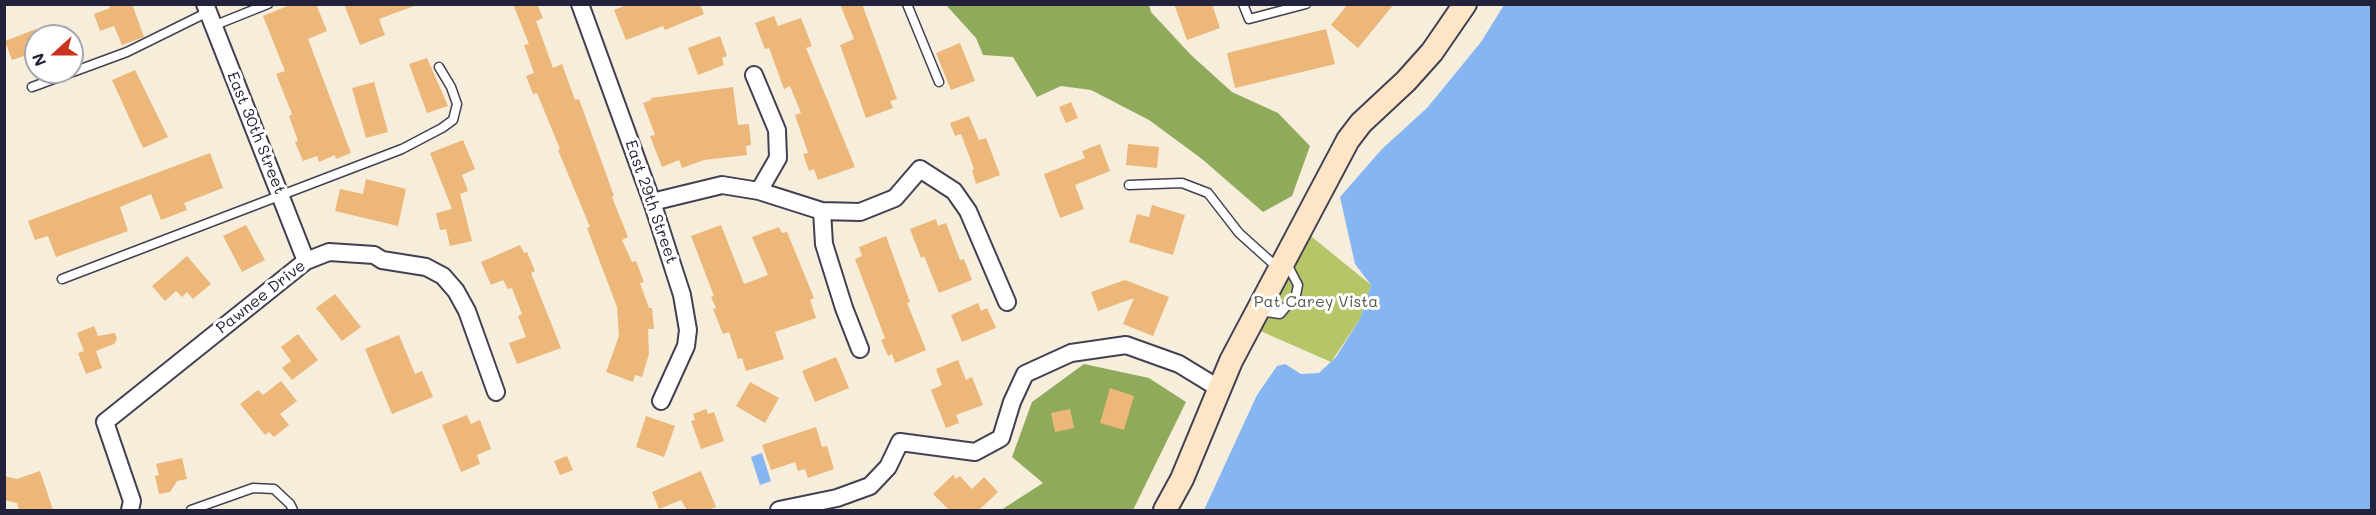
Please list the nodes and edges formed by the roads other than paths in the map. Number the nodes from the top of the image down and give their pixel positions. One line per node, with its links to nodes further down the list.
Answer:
1 (268, 4): 7 (lane)
2 (580, 4): 15 (street, East 29th Street)
3 (907, 4): 10 (lane)
4 (1243, 4): 5 (lane)
5 (1306, 4)
6 (1465, 4): 18 (main road)
7 (209, 14): 11 (lane); 14 (street, East 30th Street)
8 (439, 67): 14 (lane)
9 (754, 75): 13 (street)
10 (939, 82)
11 (32, 87)
12 (1129, 185): 18 (lane)
13 (759, 191): 15 (street); 16 (street)
14 (280, 196): 17 (street, East 30th Street); 19 (lane)
15 (652, 202): 24 (street, East 29th Street)
16 (822, 211): 20 (street); 21 (street)
17 (306, 261): 23 (street, Pawnee Drive); 25 (street, Pawnee Drive)
18 (1282, 264): 22 (main road)
19 (62, 279)
20 (1006, 302)
21 (860, 349)
22 (1220, 389): 28 (street); 29 (main road)
23 (496, 392)
24 (661, 401)
25 (130, 510)
26 (192, 510): 27 (lane)
27 (293, 510)
28 (779, 510)
29 (1165, 510)

